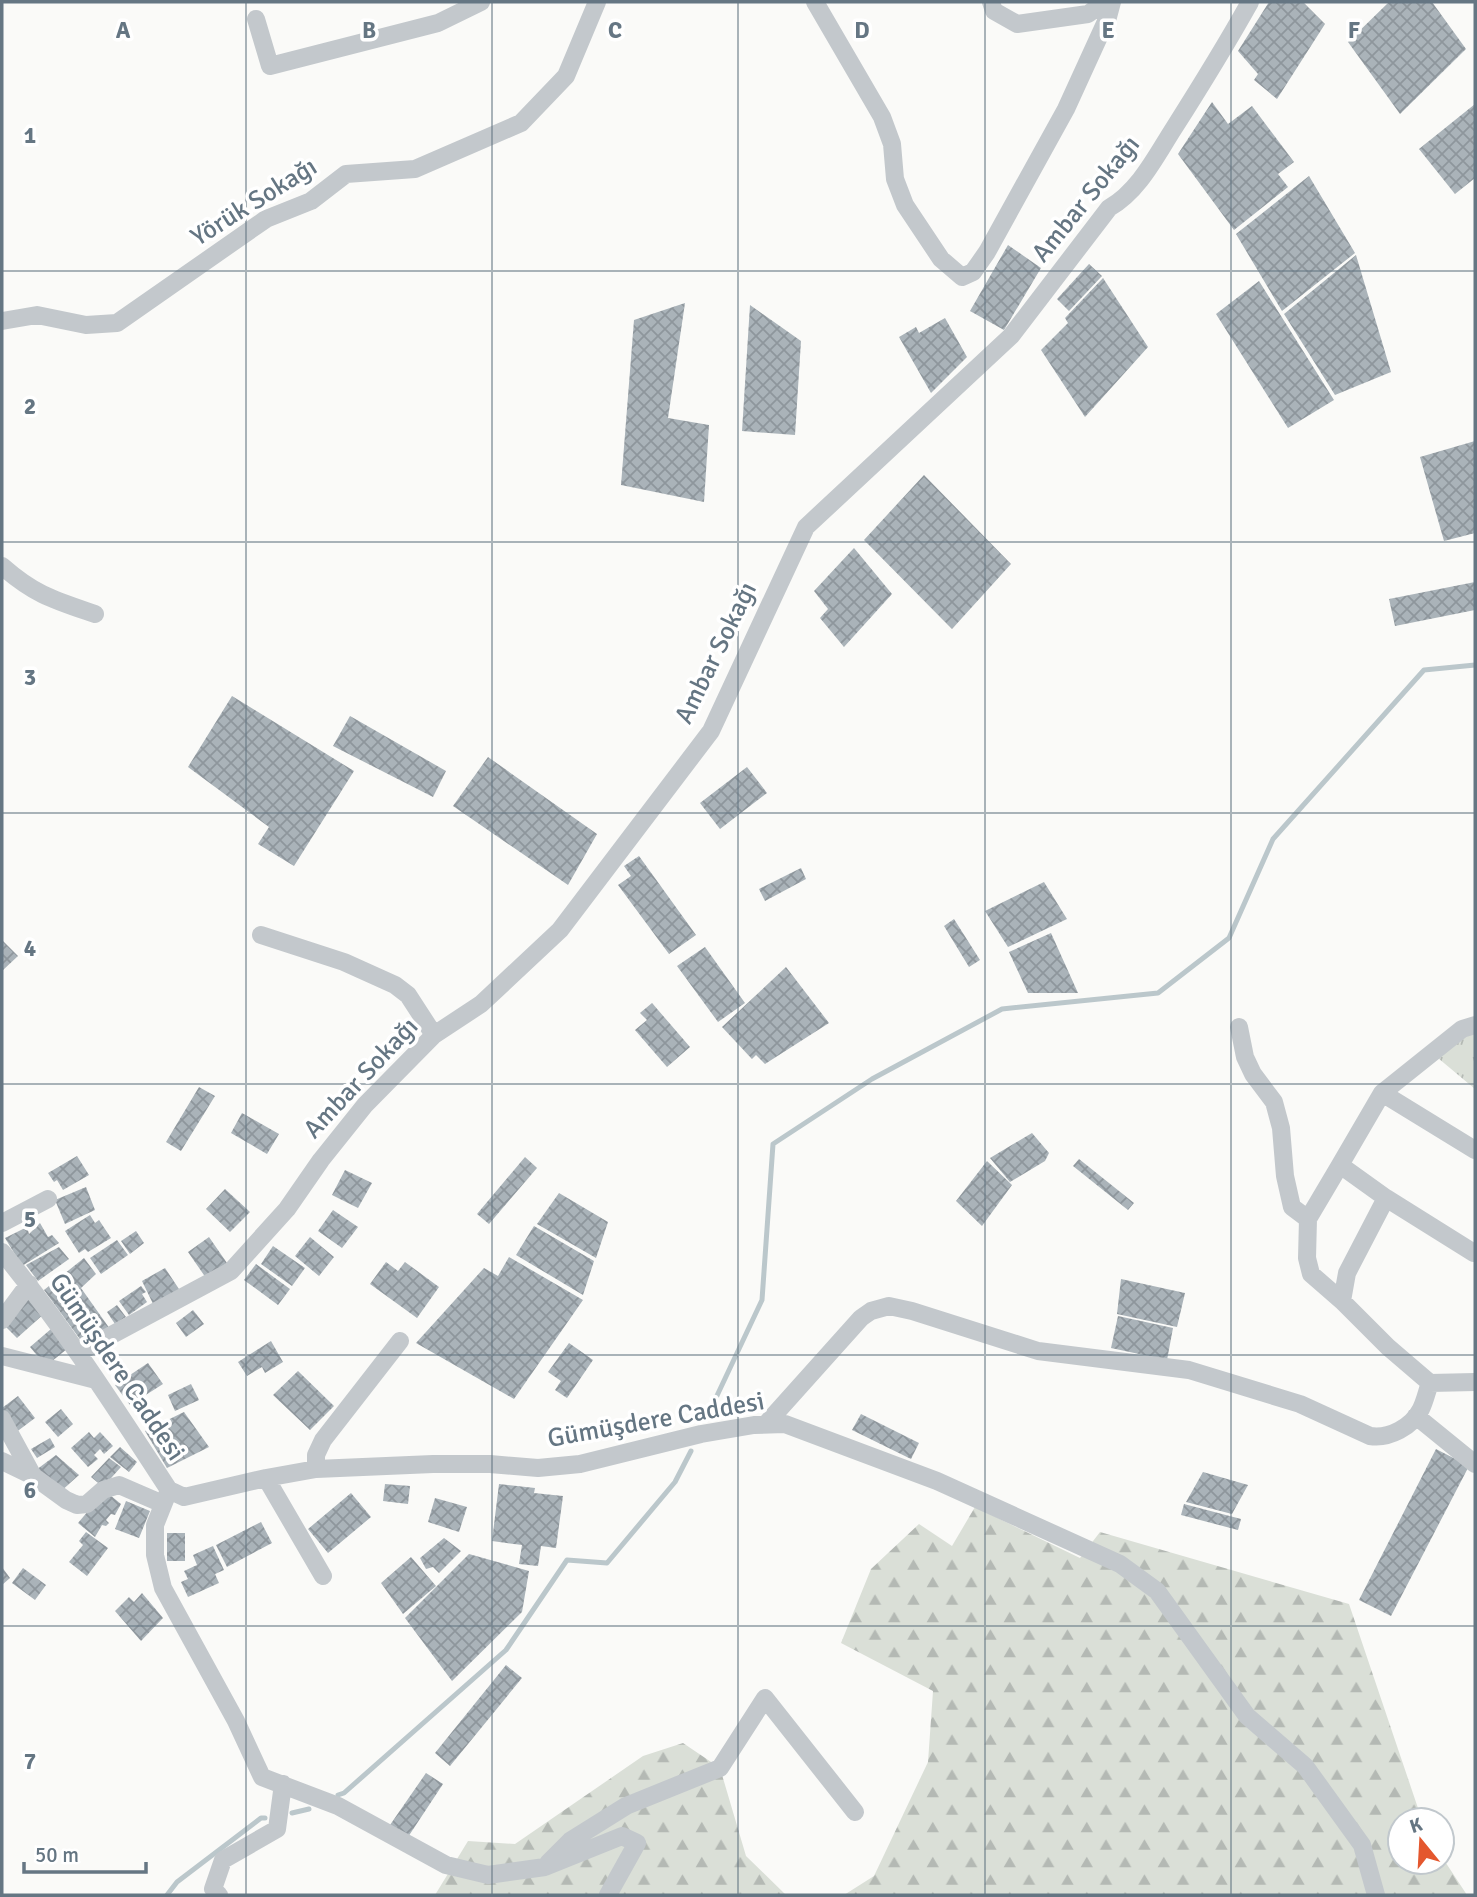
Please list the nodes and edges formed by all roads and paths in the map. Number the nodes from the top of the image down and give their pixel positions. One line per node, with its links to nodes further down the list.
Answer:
1 (481, 2): 8 (street)
2 (597, 2): 9 (street, Yörük Sokağı)
3 (815, 2): 6 (street)
4 (991, 2): 5 (street)
5 (1105, 2)
6 (1112, 2)
7 (1250, 2): 15 (street, Ambar Sokağı)
8 (256, 19)
9 (2, 321)
10 (2, 566): 11 (street)
11 (95, 614)
12 (261, 934): 15 (street)
13 (1475, 1025): 16 (street)
14 (1239, 1027): 21 (street)
15 (434, 1035): 29 (street, Ambar Sokağı)
16 (1382, 1093): 17 (street); 18 (street)
17 (1475, 1150)
18 (1340, 1165): 19 (street); 21 (street)
19 (1386, 1198): 24 (street); 26 (street)
20 (48, 1199): 22 (street)
21 (1308, 1219): 26 (street)
22 (2, 1223)
23 (2, 1252): 25 (street, Gümüşdere Caddesi)
24 (1474, 1253)
25 (29, 1284): 27 (street); 29 (street, Gümüşdere Caddesi)
26 (1342, 1301): 33 (street)
27 (2, 1320)
28 (400, 1341): 39 (street)
29 (78, 1353): 31 (street, Gümüşdere Caddesi)
30 (2, 1356): 31 (street)
31 (96, 1380): 42 (street, Gümüşdere Caddesi)
32 (1475, 1382): 33 (street)
33 (1430, 1383): 34 (street)
34 (1416, 1416): 36 (street); 38 (street)
35 (2, 1419): 40 (street)
36 (766, 1424): 39 (street, Gümüşdere Caddesi); 49 (street, Gümüşdere Caddesi)
37 (2, 1461): 40 (street)
38 (1475, 1464)
39 (316, 1469): 41 (street, Gümüşdere Caddesi)
40 (33, 1476): 42 (street)
41 (266, 1478): 42 (street, Gümüşdere Caddesi); 43 (street)
42 (166, 1497): 44 (street)
43 (323, 1576)
44 (283, 1784): 46 (street); 47 (street)
45 (855, 1812): 46 (street)
46 (545, 1867): 48 (street)
47 (219, 1895)
48 (608, 1895)
49 (1376, 1895)

